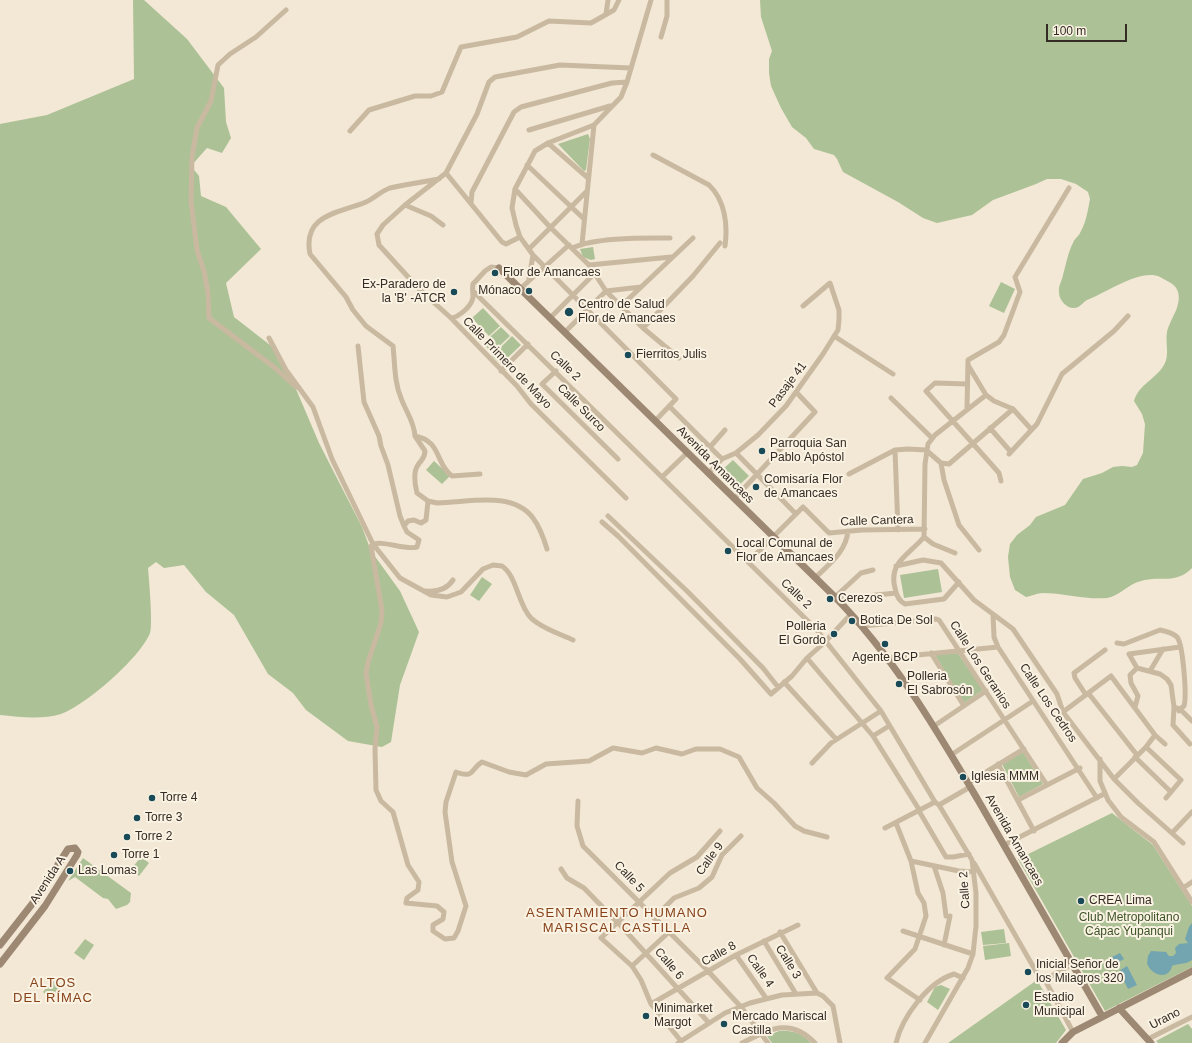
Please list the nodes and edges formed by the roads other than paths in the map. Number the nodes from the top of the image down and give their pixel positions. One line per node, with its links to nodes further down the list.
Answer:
1 (608, 0): 6 (street)
2 (619, 0): 6 (street)
3 (651, 0): 8 (street)
4 (667, 0): 7 (street)
5 (286, 10): 65 (street)
6 (606, 14): 12 (street)
7 (661, 37)
8 (631, 68): 9 (street); 17 (street)
9 (627, 82): 10 (street); 23 (street)
10 (611, 105): 11 (street); 13 (street)
11 (594, 125): 14 (street); 19 (street)
12 (350, 130)
13 (529, 130)
14 (548, 143): 16 (street); 19 (street)
15 (653, 155): 53 (street)
16 (527, 165): 21 (street); 25 (street)
17 (446, 173): 18 (street); 23 (street)
18 (440, 178): 24 (street); 77 (street)
19 (588, 178): 22 (street)
20 (1069, 188): 60 (street)
21 (515, 189): 28 (street); 29 (street)
22 (586, 192): 25 (street); 26 (street)
23 (471, 203): 29 (street)
24 (405, 205): 27 (street); 51 (street, Calle Primero de Mayo)
25 (571, 206): 26 (street); 28 (street)
26 (583, 218): 32 (street)
27 (443, 225)
28 (550, 227): 33 (street); 34 (street)
29 (520, 237): 34 (street)
30 (670, 238): 32 (street)
31 (693, 238): 36 (street)
32 (582, 244): 33 (street)
33 (571, 247): 37 (street); 38 (street)
34 (528, 249): 35 (street)
35 (533, 255): 38 (street); 41 (street)
36 (671, 257): 37 (street); 42 (street)
37 (589, 265): 40 (street)
38 (545, 266): 41 (street); 46 (street)
39 (499, 268): 43 (street, Avenida Amancaes); 44 (street)
40 (595, 273): 45 (street); 46 (street)
41 (529, 280): 43 (street)
42 (641, 287): 45 (street); 47 (street)
43 (521, 288): 52 (street, Avenida Amancaes)
44 (473, 291): 51 (street); 57 (street, Calle 2)
45 (606, 291): 47 (street); 49 (street)
46 (573, 295): 49 (street); 52 (street)
47 (621, 306): 53 (street)
48 (803, 306): 55 (street, Pasaje 41)
49 (586, 309): 54 (street); 69 (street)
50 (1128, 316): 75 (street)
51 (451, 318): 61 (street, Calle Primero de Mayo)
52 (550, 318): 54 (street, Avenida Amancaes)
53 (643, 328): 59 (street)
54 (565, 332): 72 (street, Avenida Amancaes)
55 (834, 336): 63 (street); 66 (street, Pasaje 41)
56 (269, 338): 65 (street)
57 (528, 344): 61 (street); 62 (street, Calle 2)
58 (358, 346): 100 (street)
59 (679, 358)
60 (967, 364): 64 (street); 67 (street)
61 (502, 371): 94 (street, Calle Primero de Mayo)
62 (556, 371): 85 (street, Calle Surco); 92 (street, Calle 2)
63 (893, 374)
64 (967, 384): 71 (street); 73 (street)
65 (303, 392): 106 (street)
66 (797, 393): 84 (street, Pasaje 41); 90 (street)
67 (986, 395): 70 (street); 71 (street)
68 (891, 398): 78 (street)
69 (669, 406): 72 (street); 80 (street)
70 (1013, 409): 74 (street); 75 (street)
71 (967, 410): 73 (street)
72 (655, 421): 83 (street, Avenida Amancaes)
73 (952, 421): 78 (street); 79 (street)
74 (990, 428): 75 (street); 79 (street)
75 (1031, 429)
76 (725, 430): 80 (street)
77 (415, 436): 88 (street); 96 (street)
78 (932, 438): 82 (street)
79 (972, 444): 87 (street); 93 (street)
80 (710, 447): 86 (street)
81 (895, 450): 82 (street); 91 (street); 102 (street)
82 (926, 450): 87 (street); 101 (street)
83 (687, 453): 89 (street, Avenida Amancaes); 92 (street)
84 (736, 453): 86 (street, Pasaje 41); 90 (street)
85 (618, 459)
86 (722, 459): 89 (street, Pasaje 41)
87 (941, 463): 108 (street)
88 (480, 474)
89 (708, 474): 95 (street, Avenida Amancaes)
90 (757, 474): 95 (street); 97 (street)
91 (849, 474)
92 (662, 477): 110 (street, Calle 2)
93 (1001, 481)
94 (626, 498)
95 (734, 499): 104 (street, Avenida Amancaes)
96 (428, 501): 100 (street); 107 (street)
97 (796, 514): 103 (street, Calle Cantera); 104 (street)
98 (608, 516): 136 (street)
99 (602, 522): 136 (street)
100 (404, 526): 106 (street)
101 (925, 529): 102 (street, Calle Cantera); 105 (street)
102 (898, 530): 103 (street, Calle Cantera)
103 (848, 531): 113 (street)
104 (773, 537): 110 (street); 113 (street, Avenida Amancaes)
105 (924, 537): 109 (street); 111 (street)
106 (373, 544): 116 (street); 186 (street)
107 (547, 549)
108 (979, 550)
109 (955, 553)
110 (748, 562): 123 (street, Calle 2)
111 (896, 566): 115 (street); 117 (street)
112 (873, 570): 118 (street)
113 (815, 578): 118 (street, Avenida Amancaes)
114 (453, 580): 116 (street)
115 (959, 582): 117 (street); 120 (street)
116 (419, 590): 122 (street)
117 (896, 593): 118 (street)
118 (836, 598): 119 (street, Avenida Amancaes)
119 (851, 614): 121 (street, Avenida Amancaes); 123 (street)
120 (993, 616): 125 (street, Calle Los Cedros); 146 (street)
121 (862, 626): 128 (street, Calle Los Geranios); 132 (street, Avenida Amancaes)
122 (573, 640)
123 (825, 642): 131 (street); 145 (street, Calle 2)
124 (1117, 643): 126 (street)
125 (998, 647): 128 (street); 140 (street, Calle Los Cedros)
126 (1180, 647): 127 (street); 139 (street)
127 (1163, 649): 133 (street); 134 (street)
128 (959, 650): 130 (street); 137 (street, Calle Los Geranios)
129 (1105, 650): 138 (street)
130 (931, 653): 132 (street); 141 (street)
131 (807, 658): 135 (street); 150 (street)
132 (887, 658): 152 (street, Avenida Amancaes)
133 (1137, 668): 134 (street); 142 (street)
134 (1150, 671): 143 (street)
135 (784, 682): 136 (street); 155 (street)
136 (778, 687)
137 (986, 692): 141 (street); 148 (street, Calle Los Geranios)
138 (1088, 694): 142 (street); 146 (street); 161 (street)
139 (1188, 698): 144 (street)
140 (1033, 701): 148 (street); 165 (street, Calle Los Cedros)
141 (964, 706): 152 (street)
142 (1135, 707): 153 (street)
143 (1174, 707): 144 (street); 147 (street)
144 (1180, 709): 147 (street); 149 (street)
145 (881, 710): 150 (street); 151 (street, Calle 2)
146 (1064, 712): 162 (street)
147 (1174, 715): 157 (street)
148 (1005, 719): 159 (street, Calle Los Geranios); 160 (street)
149 (1192, 721)
150 (863, 723): 154 (street); 155 (street)
151 (889, 726): 154 (street); 177 (street, Calle 2)
152 (934, 726): 160 (street, Avenida Amancaes)
153 (1155, 735): 156 (street); 158 (street)
154 (873, 736): 178 (street)
155 (836, 739): 163 (street)
156 (1166, 744)
157 (1190, 744)
158 (1146, 747): 161 (street); 171 (street)
159 (1024, 749): 164 (street); 170 (street, Calle Los Geranios)
160 (951, 754): 169 (street, Avenida Amancaes)
161 (1136, 756): 167 (street); 171 (street)
162 (1100, 759): 166 (street); 168 (street)
163 (812, 763)
164 (998, 764): 169 (street); 175 (street)
165 (1080, 768): 170 (street); 173 (street, Calle Los Cedros)
166 (1109, 773): 167 (street); 168 (street)
167 (1114, 779): 184 (street)
168 (1100, 781): 172 (street)
169 (969, 785): 177 (street); 188 (street, Avenida Amancaes)
170 (1047, 785): 175 (street)
171 (1171, 792): 174 (street)
172 (1104, 794): 173 (street); 198 (street)
173 (1097, 798): 182 (street)
174 (1166, 798)
175 (1018, 800): 182 (street)
176 (578, 801): 199 (street, Calle 5)
177 (937, 804): 178 (street); 189 (street, Calle 2)
178 (919, 811): 180 (street); 189 (street)
179 (1191, 815): 184 (street)
180 (896, 823): 181 (street); 191 (street)
181 (885, 828)
182 (1034, 830): 188 (street)
183 (720, 831): 199 (street)
184 (1172, 833): 187 (street)
185 (740, 836): 201 (street, Calle 9)
186 (827, 837)
187 (1183, 843)
188 (1004, 845): 216 (street, Avenida Amancaes)
189 (968, 854): 190 (street, Calle 2)
190 (972, 860): 196 (street, Calle 2); 221 (street)
191 (911, 861): 193 (street); 207 (street)
192 (58, 865): 195 (street); 195 (street, Avenida A); 210 (street, Avenida A)
193 (934, 866): 196 (street); 209 (street)
194 (561, 869): 202 (street, Calle 6)
195 (67, 872): 215 (street, Avenida A)
196 (974, 872): 212 (street, Calle 2)
197 (1192, 882): 198 (street)
198 (1183, 888): 200 (street)
199 (639, 902): 201 (street, Calle 5); 202 (street)
200 (1192, 902)
201 (654, 918): 205 (street, Calle 5)
202 (617, 922): 211 (street, Calle 6); 217 (street)
203 (798, 925): 206 (street, Calle 8)
204 (903, 931): 207 (street)
205 (670, 932): 211 (street); 219 (street, Calle 5)
206 (780, 932): 208 (street, Calle 8); 223 (street)
207 (920, 936): 209 (street); 226 (street)
208 (764, 942): 213 (street, Calle 8); 224 (street, Calle 3)
209 (944, 944): 212 (street)
210 (0, 945)
211 (647, 954): 217 (street); 222 (street, Calle 6)
212 (973, 954): 220 (street, Calle 2)
213 (736, 955): 219 (street, Calle 8); 225 (street, Calle 4)
214 (0, 959): 215 (street)
215 (0, 964)
216 (1072, 964): 221 (street); 230 (street, Avenida Amancaes)
217 (632, 966): 227 (street)
218 (1192, 970): 229 (street)
219 (708, 971): 222 (street, Calle 8); 228 (street, Calle 5)
220 (963, 978): 226 (street); 242 (street, Calle 2)
221 (1044, 980): 233 (street)
222 (678, 989): 227 (street, Calle 8); 232 (street, Calle 6)
223 (817, 993): 224 (street); 240 (street)
224 (796, 994): 225 (street)
225 (766, 998): 228 (street)
226 (920, 1000): 241 (street)
227 (651, 1004): 236 (street)
228 (741, 1007): 232 (street); 234 (street, Calle 5)
229 (1119, 1008): 230 (street); 235 (street)
230 (1102, 1016): 233 (street)
231 (1191, 1018): 235 (street, Urano)
232 (709, 1023): 236 (street)
233 (1073, 1032): 243 (street)
234 (762, 1034): 237 (street); 238 (street, Calle 5); 239 (street)
235 (1150, 1041)
236 (680, 1042)
237 (742, 1043)
238 (768, 1043)
239 (815, 1043)
240 (840, 1043)
241 (896, 1043)
242 (924, 1043)
243 (1062, 1043)

